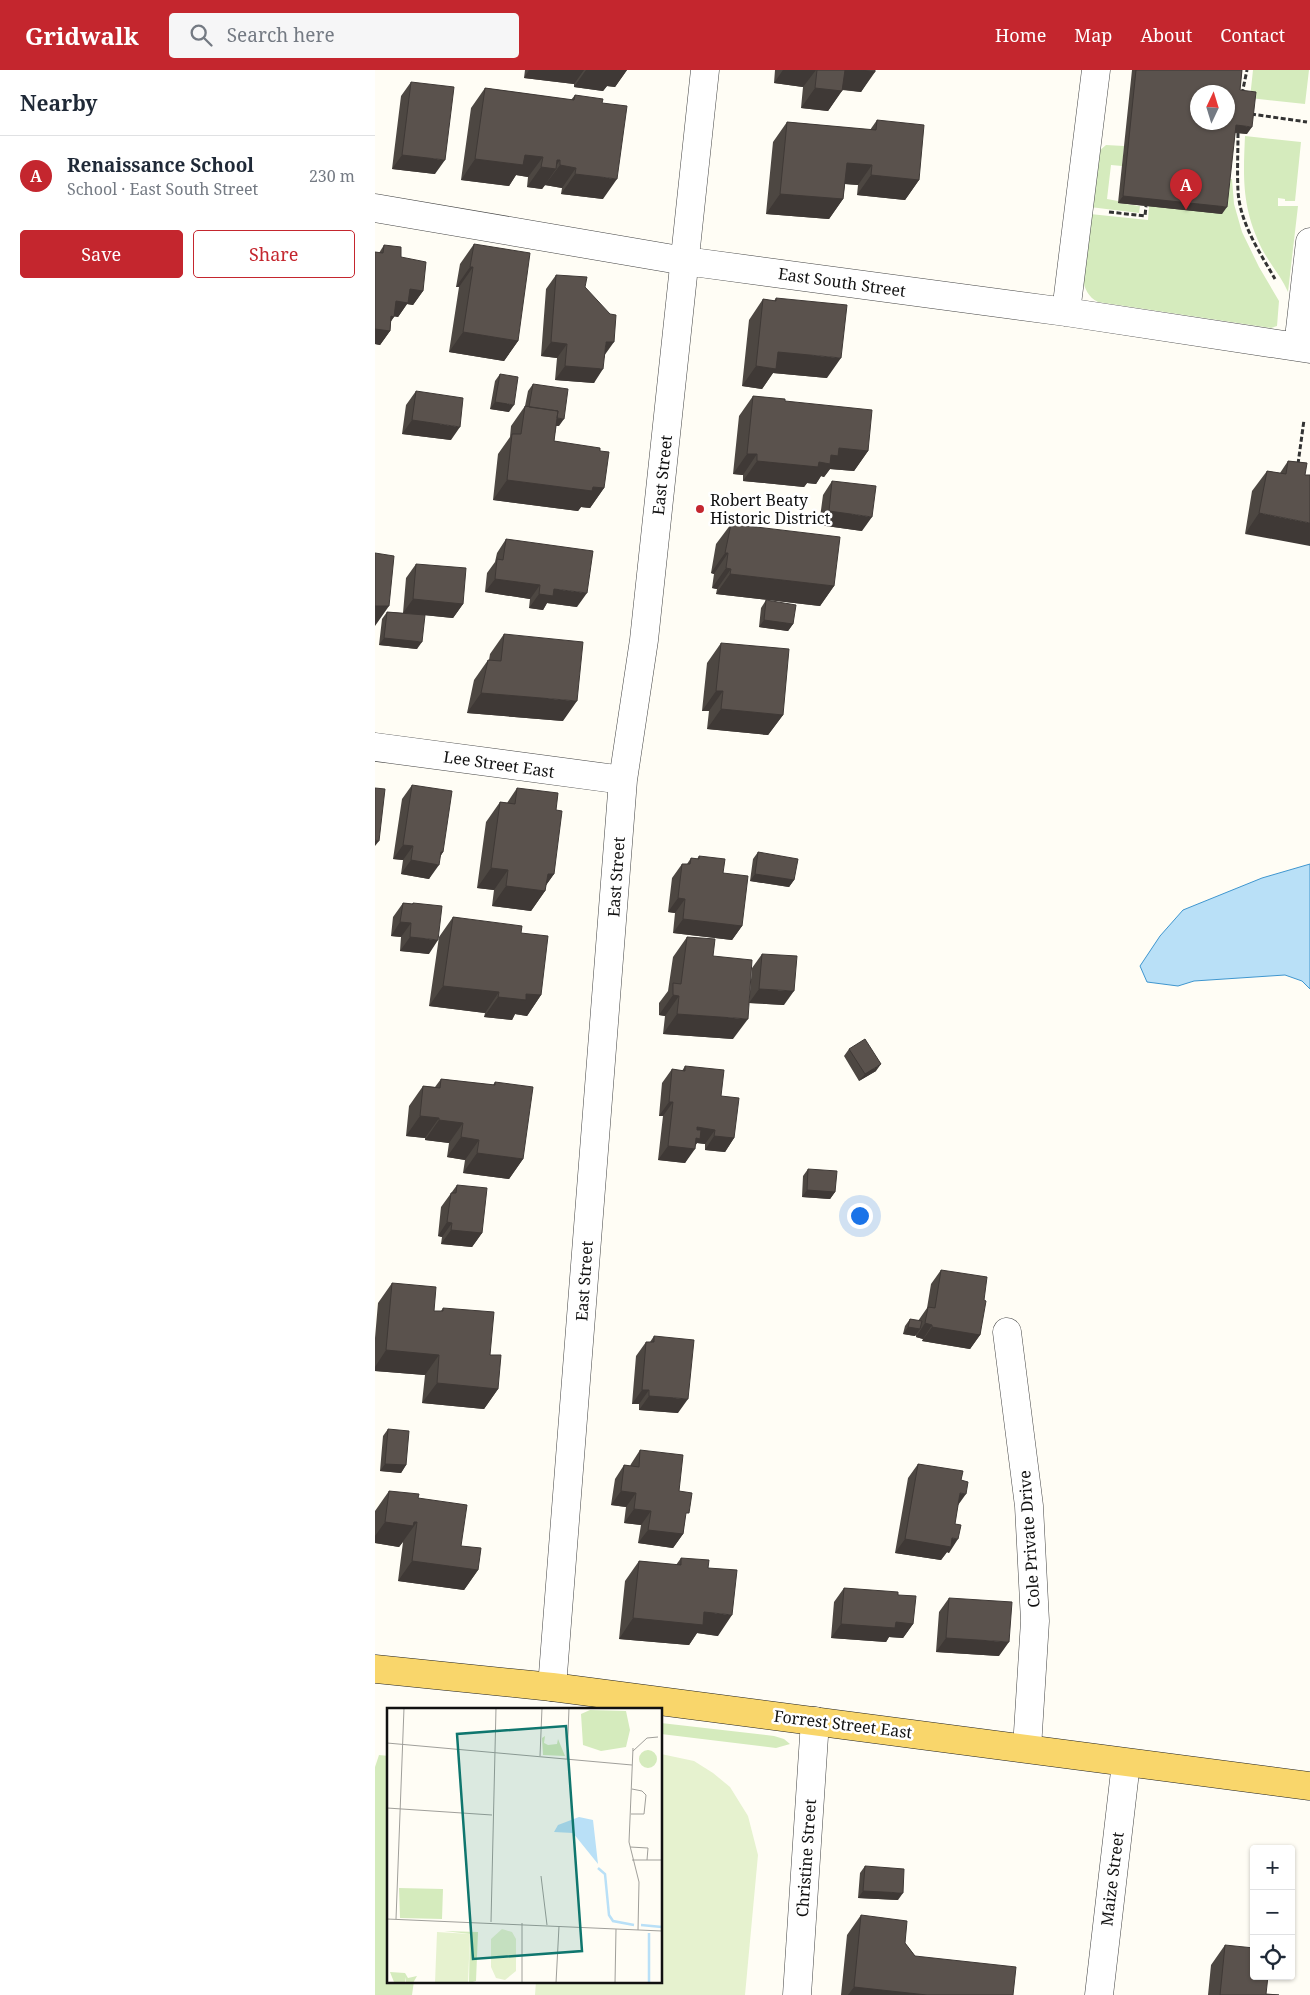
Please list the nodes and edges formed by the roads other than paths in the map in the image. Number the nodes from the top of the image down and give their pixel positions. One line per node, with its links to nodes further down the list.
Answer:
1 (705, 70): 5 (street, East Street)
2 (1096, 70): 6 (street)
3 (375, 208): 5 (street, East South Street)
4 (1310, 242): 7 (street)
5 (685, 262): 6 (street, East South Street); 9 (street, East Street)
6 (1066, 312): 7 (street, East South Street)
7 (1304, 348)
8 (375, 747): 9 (street, Lee Street East)
9 (623, 780): 12 (street, East Street)
10 (1007, 1332): 14 (street, Cole Private Drive)
11 (375, 1669): 12 (main road, Forrest Street East)
12 (552, 1687): 13 (main road, Forrest Street East)
13 (815, 1721): 14 (main road, Forrest Street East); 17 (street, Christine Street)
14 (1027, 1748): 15 (main road, Forrest Street East)
15 (1126, 1763): 16 (main road, Forrest Street East); 18 (street, Maize Street)
16 (1310, 1786)
17 (797, 1995)
18 (1099, 1995)

